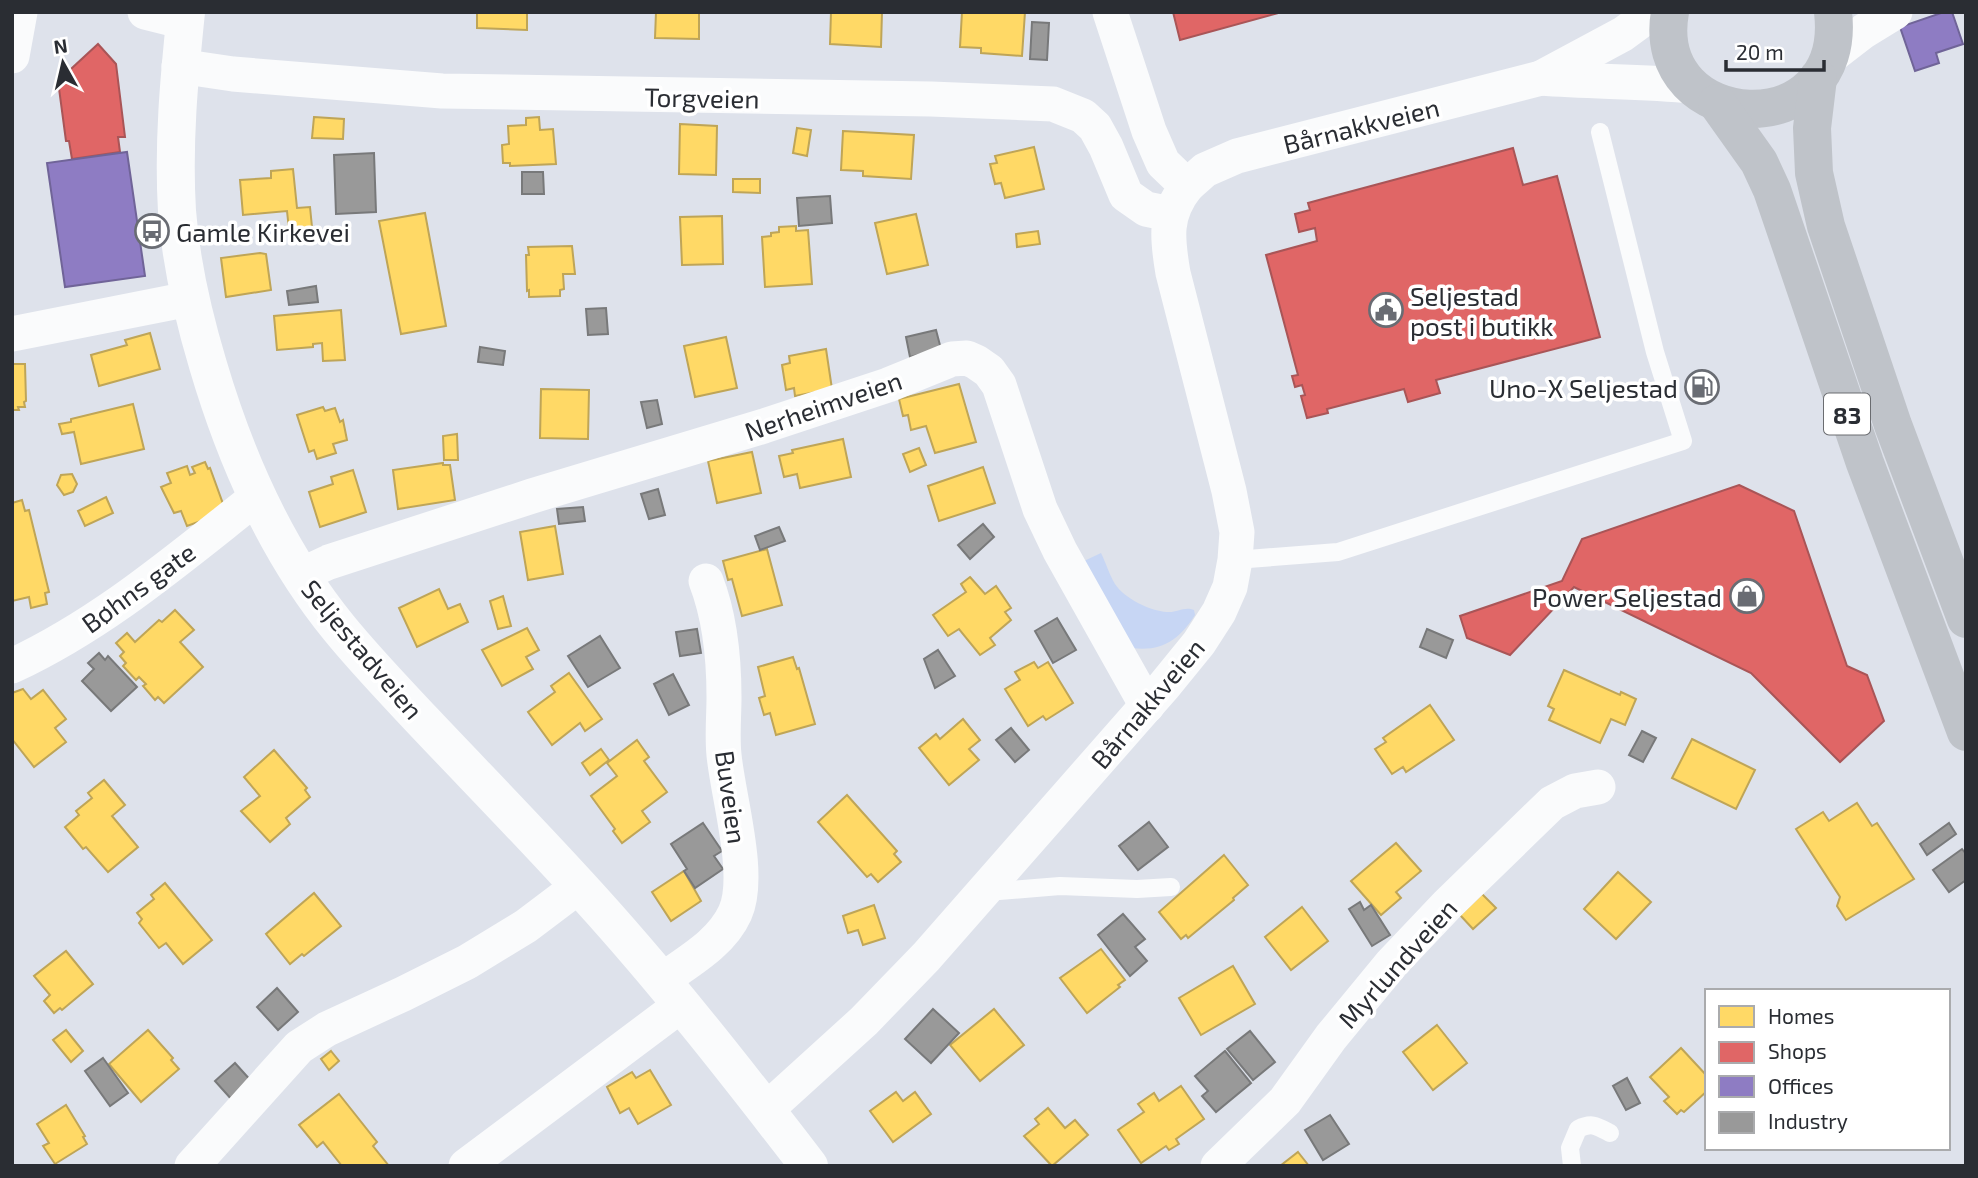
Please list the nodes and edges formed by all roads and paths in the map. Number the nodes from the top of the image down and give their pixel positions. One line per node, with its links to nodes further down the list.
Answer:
1 (20, 12): 9 (street)
2 (145, 12): 8 (street)
3 (1110, 12): 15 (street)
4 (1653, 12): 12 (street, Bårnakkveien)
5 (1670, 12): 13 (highway, 83)
6 (1833, 12): 11 (highway, 83)
7 (1895, 12): 11 (street)
8 (186, 17): 10 (street, Seljestadveien)
9 (12, 56)
10 (179, 66): 15 (street, Torgveien); 16 (street, Seljestadveien)
11 (1823, 68): 13 (highway); 22 (highway, 83)
12 (1541, 78): 13 (street, Bårnakkveien); 15 (street, Bårnakkveien)
13 (1705, 95): 25 (highway, 83)
14 (1600, 132): 19 (lane)
15 (1179, 200): 19 (street, Bårnakkveien)
16 (189, 299): 17 (street); 18 (street, Seljestadveien)
17 (12, 334)
18 (257, 497): 20 (street, Seljestadveien); 23 (street, Bøhns gate)
19 (1236, 561): 24 (street, Bårnakkveien)
20 (301, 575): 24 (street, Nerheimveien); 27 (street, Seljestadveien)
21 (706, 581): 30 (street, Buveien)
22 (1966, 619)
23 (12, 666)
24 (1147, 706): 29 (street, Bårnakkveien)
25 (1966, 732)
26 (1598, 787): 36 (street, Myrlundveien)
27 (579, 886): 30 (street, Seljestadveien); 33 (street)
28 (1171, 887): 29 (lane)
29 (983, 892): 31 (street, Bårnakkveien)
30 (671, 993): 31 (street, Seljestadveien); 34 (street, Buveien)
31 (766, 1110): 35 (street, Seljestadveien)
32 (1610, 1133): 37 (lane)
33 (192, 1166)
34 (466, 1166)
35 (809, 1166)
36 (1218, 1166)
37 (1572, 1166)

